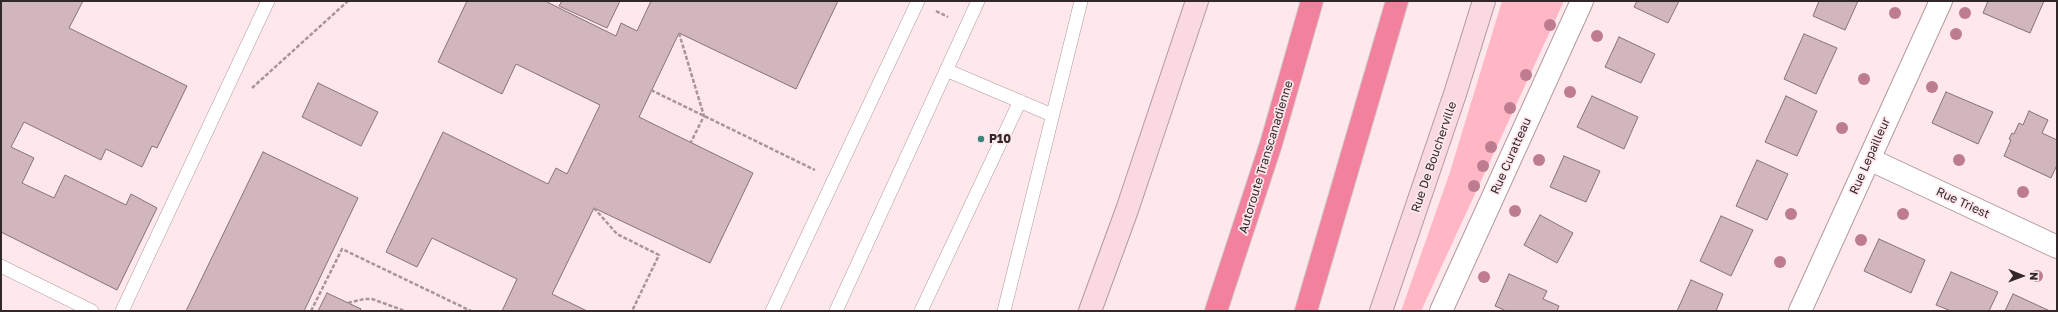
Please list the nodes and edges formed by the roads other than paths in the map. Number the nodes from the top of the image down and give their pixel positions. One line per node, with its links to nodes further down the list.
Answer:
1 (268, 1): 18 (lane)
2 (918, 1): 19 (lane)
3 (978, 1): 11 (lane)
4 (1081, 1): 13 (lane)
5 (1197, 1): 23 (main road)
6 (1312, 1): 24 (highway, Autoroute Transcanadienne)
7 (1397, 1): 25 (highway)
8 (1484, 1): 26 (main road, Rue De Boucherville)
9 (1582, 1): 27 (street, Rue Curatteau)
10 (1941, 1): 14 (street, Rue Lepailleur)
11 (946, 70): 12 (lane); 20 (lane)
12 (1020, 101): 13 (lane); 21 (lane)
13 (1052, 115): 22 (lane)
14 (1869, 160): 15 (street, Rue Triest); 28 (street, Rue Lepailleur)
15 (2057, 247)
16 (1, 266): 17 (lane)
17 (92, 311)
18 (122, 311)
19 (772, 311)
20 (836, 311)
21 (921, 311)
22 (1004, 311)
23 (1090, 311)
24 (1216, 311)
25 (1306, 311)
26 (1381, 311)
27 (1441, 311)
28 (1800, 311)

